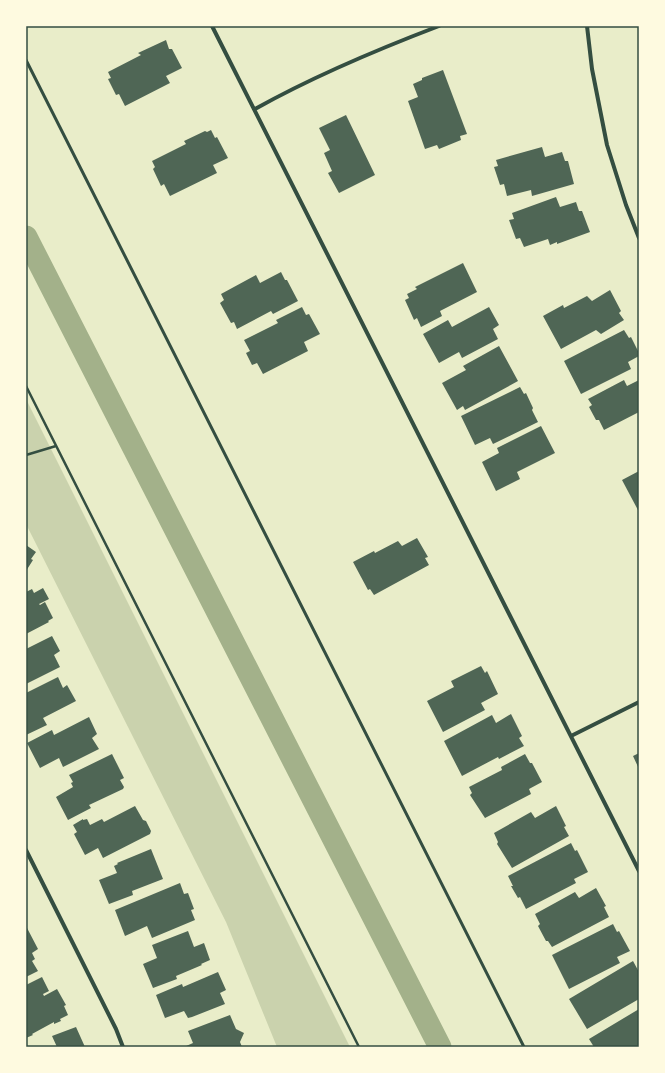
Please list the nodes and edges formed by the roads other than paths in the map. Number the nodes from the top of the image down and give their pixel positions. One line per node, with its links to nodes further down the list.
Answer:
1 (212, 26): 5 (street)
2 (439, 26): 5 (street)
3 (587, 26): 6 (street)
4 (26, 60): 12 (lane)
5 (255, 109): 8 (street)
6 (639, 238)
7 (639, 702): 8 (street)
8 (571, 736): 10 (street)
9 (26, 850): 11 (street)
10 (639, 871)
11 (123, 1047)
12 (524, 1047)

